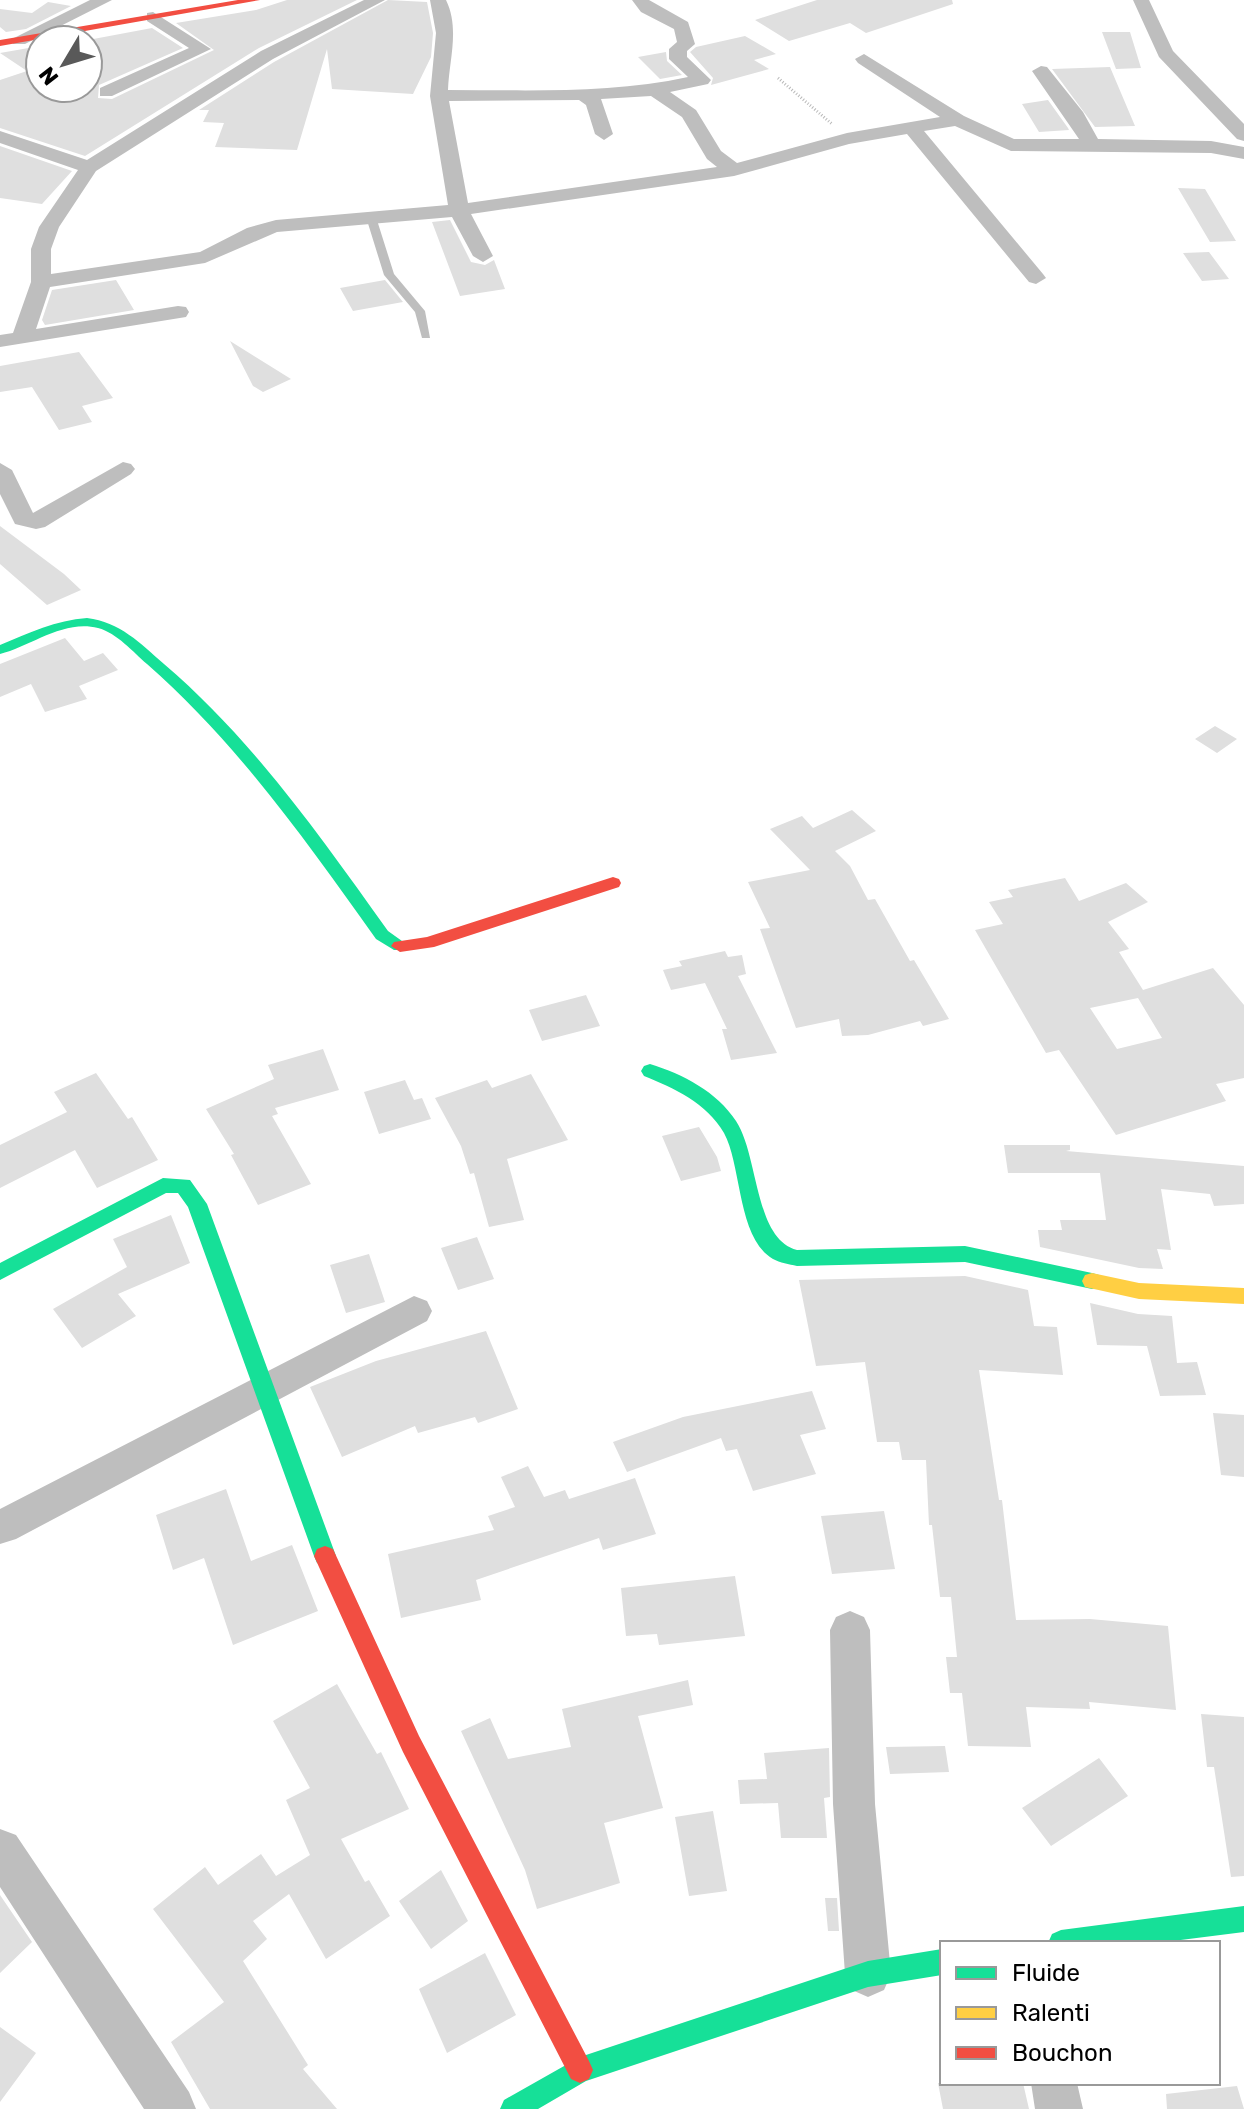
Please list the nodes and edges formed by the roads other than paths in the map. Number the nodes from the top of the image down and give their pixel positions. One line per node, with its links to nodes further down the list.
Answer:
1 (104, 0): 8 (street)
2 (377, 0): 22 (street)
3 (438, 0): 14 (street)
4 (640, 0): 11 (street)
5 (1141, 0): 17 (street)
6 (245, 1): 7 (street)
7 (153, 17): 8 (street); 12 (street)
8 (9, 42)
9 (864, 59): 15 (street)
10 (1041, 71): 20 (street)
11 (655, 90): 13 (street); 23 (street)
12 (106, 92)
13 (583, 95): 14 (street); 18 (street)
14 (439, 96): 24 (street)
15 (957, 120): 16 (street); 20 (street)
16 (910, 126): 23 (street); 27 (street)
17 (1239, 127)
18 (604, 134)
19 (0, 137): 22 (street)
20 (1092, 145): 21 (street)
21 (1244, 153)
22 (89, 167): 28 (street)
23 (734, 170): 24 (street)
24 (459, 210): 25 (street); 26 (street)
25 (371, 217): 28 (street); 30 (lane)
26 (483, 256)
27 (1036, 278)
28 (41, 282): 31 (street)
29 (178, 312): 31 (street)
30 (426, 336)
31 (11, 340)
32 (123, 469): 33 (street)
33 (0, 470)
34 (0, 650): 35 (street)
35 (613, 883)
36 (650, 1071): 38 (street)
37 (0, 1272): 40 (street)
38 (1244, 1296)
39 (414, 1311): 40 (street)
40 (261, 1390): 41 (street); 48 (street)
41 (2, 1527)
42 (850, 1630): 47 (street)
43 (1, 1850): 50 (street)
44 (1244, 1919): 45 (street)
45 (1076, 1941)
46 (940, 1962): 47 (street)
47 (868, 1974): 48 (street)
48 (580, 2070): 51 (street)
49 (1054, 2085): 52 (street)
50 (172, 2109)
51 (513, 2109)
52 (1059, 2109)

